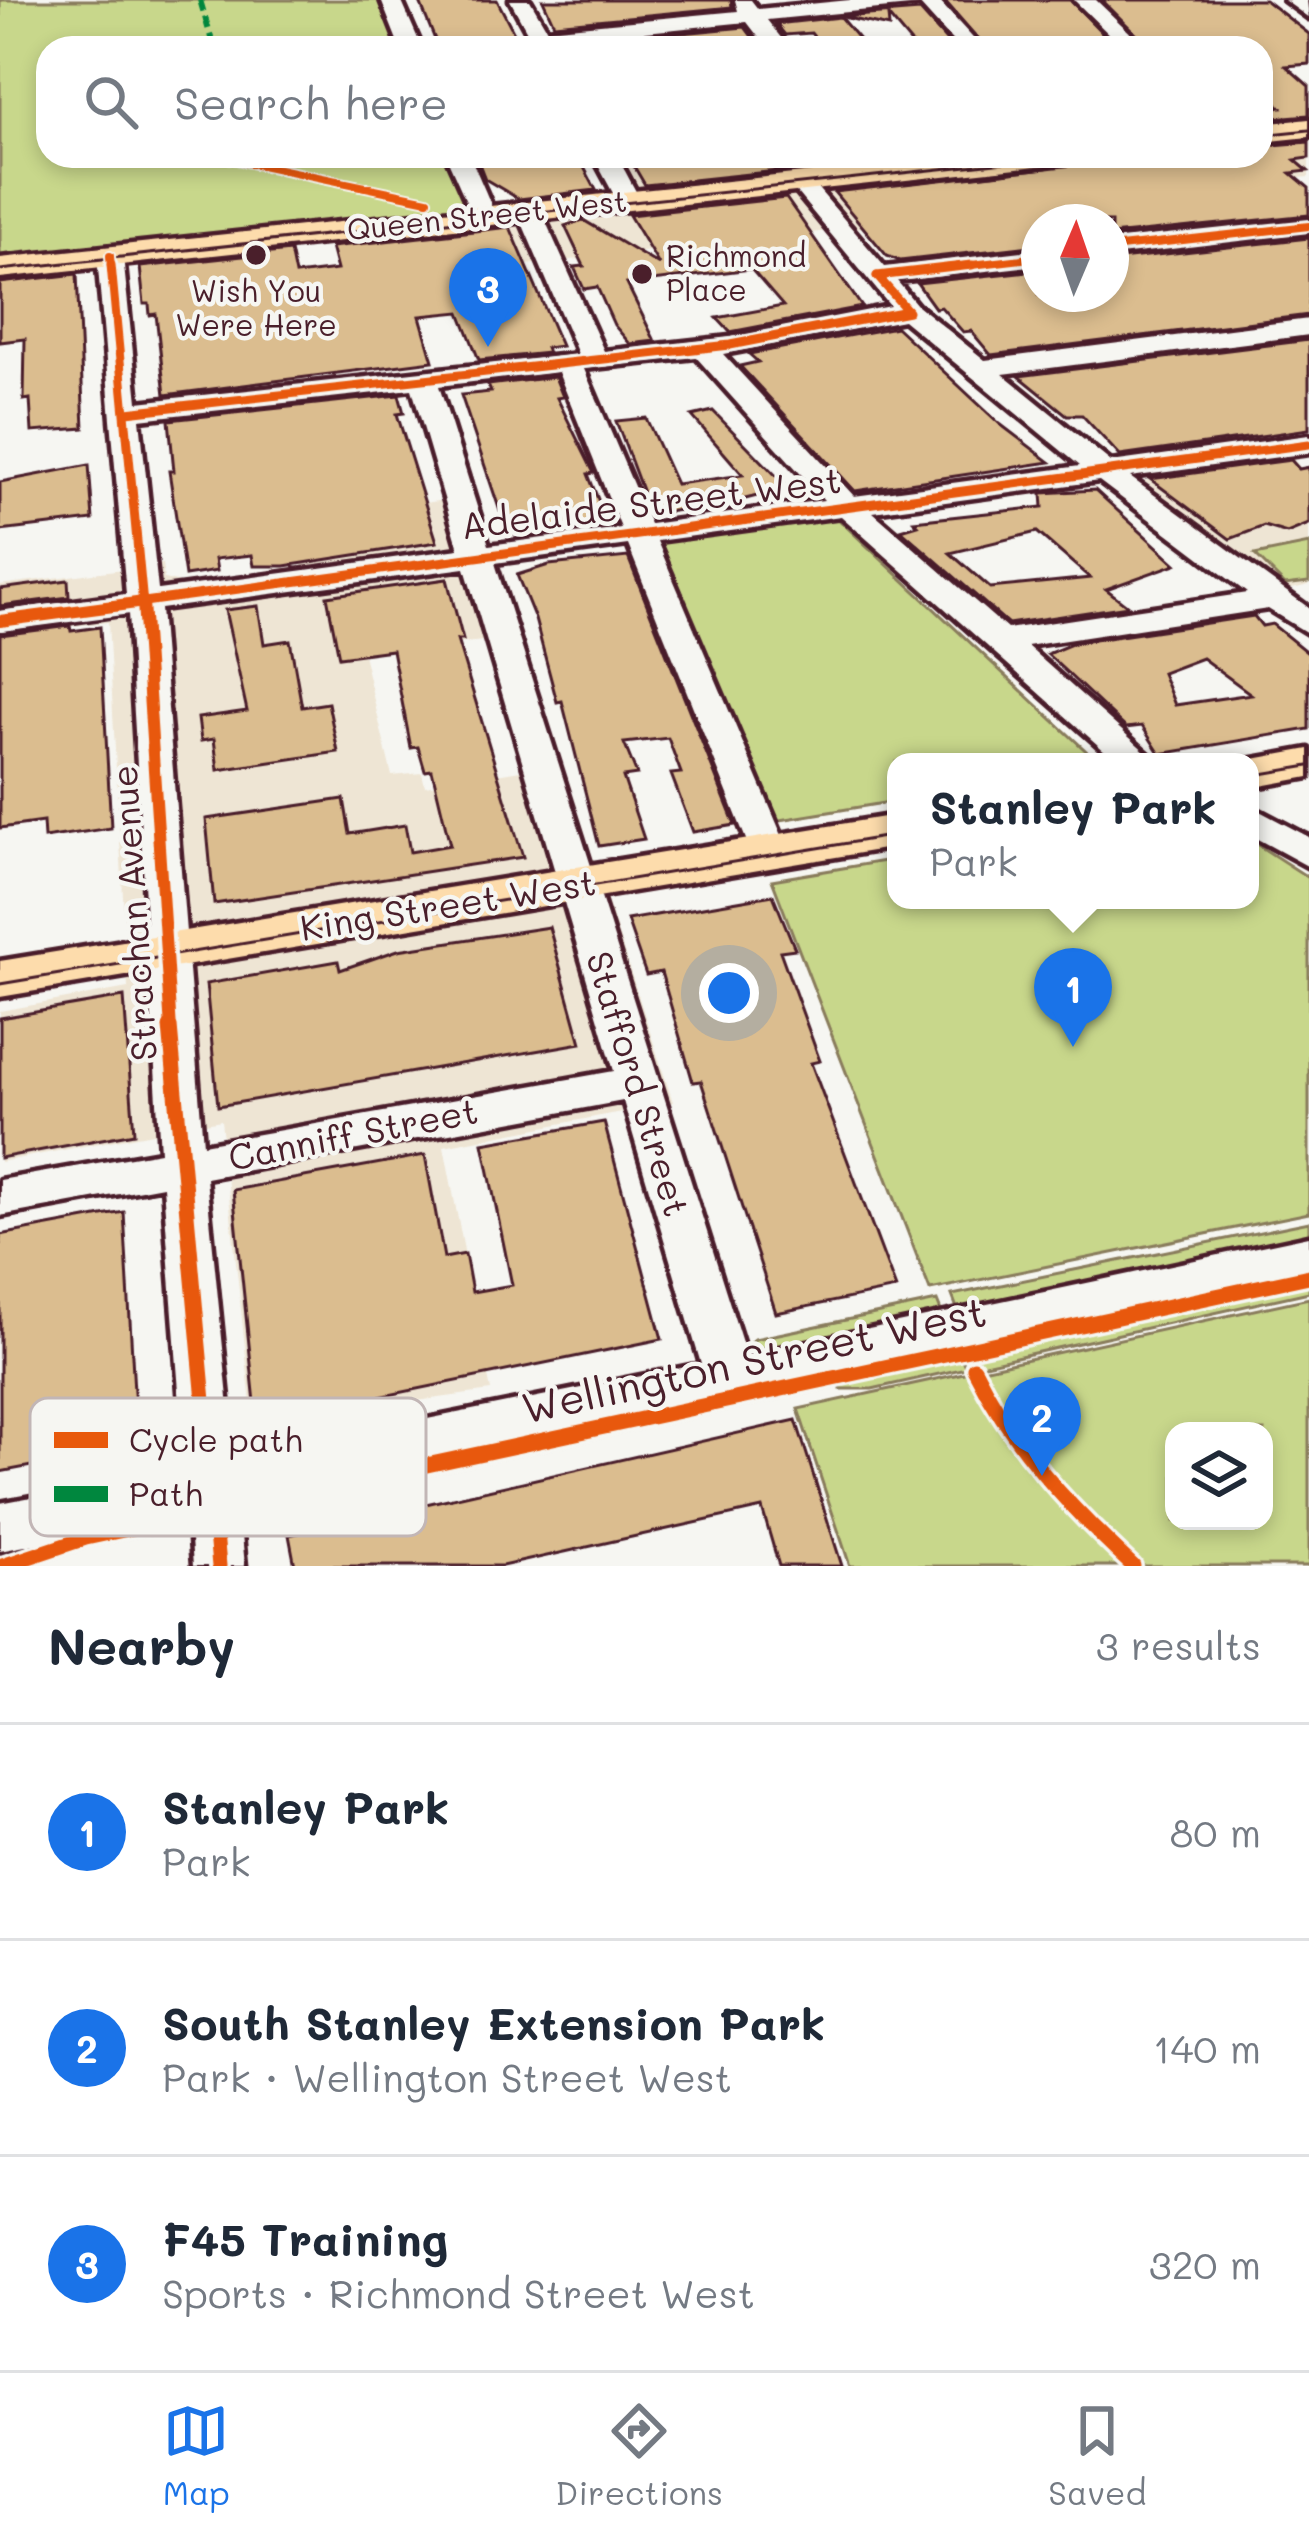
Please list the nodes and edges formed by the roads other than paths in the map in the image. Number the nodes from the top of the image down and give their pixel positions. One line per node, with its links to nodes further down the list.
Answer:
1 (391, 0): 10 (street)
2 (520, 0): 11 (street)
3 (914, 0): 7 (street)
4 (927, 0): 14 (street)
5 (1084, 0): 15 (street)
6 (1294, 0): 9 (street)
7 (868, 3): 8 (street)
8 (748, 9): 12 (street); 13 (street)
9 (1309, 12)
10 (406, 36)
11 (541, 36)
12 (581, 36)
13 (769, 36)
14 (960, 36)
15 (1122, 36)
16 (1309, 128): 17 (main road)
17 (1273, 132)
18 (463, 168): 24 (street)
19 (611, 168): 22 (street)
20 (855, 168): 21 (main road, Queen Street West)
21 (800, 182): 22 (main road, Queen Street West); 30 (street)
22 (629, 201): 23 (main road, Queen Street West)
23 (530, 211): 24 (main road, Queen Street West); 34 (street)
24 (484, 216): 27 (main road, Queen Street West)
25 (1309, 226): 26 (street)
26 (1129, 246)
27 (110, 256): 29 (main road, Queen Street West); 37 (street, Strachan Avenue)
28 (1021, 259): 30 (street)
29 (0, 268)
30 (877, 276): 31 (street)
31 (908, 311): 33 (street); 35 (street)
32 (1309, 327): 35 (street)
33 (703, 348): 34 (street); 40 (street)
34 (580, 360): 36 (street); 41 (street)
35 (978, 369): 39 (street)
36 (422, 377): 37 (street); 42 (street, Stafford Street)
37 (127, 412): 44 (street, Strachan Avenue)
38 (1309, 444): 39 (street, Adelaide Street West)
39 (1106, 472): 40 (street, Adelaide Street West); 43 (street)
40 (850, 507): 41 (street, Adelaide Street West); 47 (street)
41 (640, 534): 42 (street, Adelaide Street West); 53 (street)
42 (476, 556): 44 (street, Adelaide Street West); 55 (street, Stafford Street)
43 (1271, 598): 46 (street); 47 (street)
44 (143, 601): 45 (street, Adelaide Street West); 56 (street, Strachan Avenue)
45 (0, 621)
46 (1309, 624)
47 (1000, 640): 48 (street)
48 (1129, 753)
49 (1309, 763): 50 (main road)
50 (1259, 771)
51 (1259, 823): 54 (street)
52 (887, 832): 53 (main road, King Street West)
53 (770, 852): 55 (main road, King Street West)
54 (1309, 854)
55 (577, 884): 56 (main road, King Street West); 58 (street, Stafford Street)
56 (164, 952): 57 (main road, King Street West); 59 (street, Strachan Avenue)
57 (0, 979)
58 (636, 1083): 59 (street, Canniff Street); 62 (street, Stafford Street)
59 (184, 1166): 60 (street, Canniff Street); 63 (street, Strachan Avenue)
60 (0, 1198)
61 (1309, 1255): 62 (street, Wellington Street West)
62 (729, 1378): 64 (street, Wellington Street West)
63 (204, 1398)
64 (426, 1441)
65 (30, 1521): 66 (street, Wellington Street West)
66 (0, 1527)
67 (216, 1536): 68 (street, Strachan Avenue)
68 (219, 1566)

